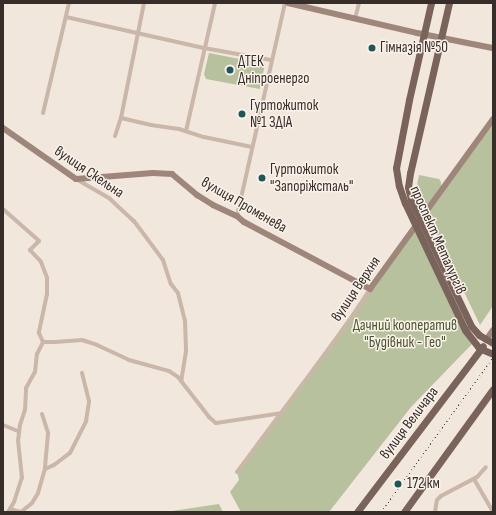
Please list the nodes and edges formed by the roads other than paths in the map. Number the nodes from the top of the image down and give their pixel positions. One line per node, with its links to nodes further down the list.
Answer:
1 (69, 3): 9 (street)
2 (144, 3): 11 (street)
3 (215, 3): 14 (street)
4 (285, 3): 16 (street)
5 (288, 3): 10 (street)
6 (359, 3): 10 (street)
7 (431, 3): 12 (main road, проспект Металургів)
8 (449, 3): 13 (main road, проспект Металургів)
9 (66, 17): 11 (street); 17 (street)
10 (355, 19): 12 (street)
11 (138, 33): 14 (street); 18 (street)
12 (423, 35): 13 (street); 24 (main road, проспект Металургів)
13 (441, 38): 15 (street); 25 (main road, проспект Металургів)
14 (204, 48): 16 (street); 21 (street)
15 (493, 48)
16 (271, 60): 23 (street)
17 (43, 113)
18 (121, 118): 21 (street); 22 (street)
19 (493, 119): 29 (street, вулиця Верхня)
20 (3, 128): 26 (street, вулиця Скельна)
21 (186, 131): 23 (street)
22 (115, 136)
23 (252, 147): 28 (street)
24 (397, 171): 25 (main road); 30 (main road, проспект Металургів)
25 (410, 173): 29 (main road, проспект Металургів)
26 (76, 179): 28 (street, вулиця Променева); 38 (street, вулиця Скельна)
27 (3, 209): 33 (street)
28 (237, 216): 31 (street, вулиця Променева)
29 (420, 219): 30 (street, вулиця Верхня); 34 (main road, проспект Металургів)
30 (415, 226): 31 (street, вулиця Верхня); 35 (main road, проспект Металургів)
31 (370, 289): 40 (street, вулиця Верхня)
32 (493, 330): 34 (street)
33 (43, 342): 38 (street); 43 (street)
34 (489, 342): 35 (main road, вулиця Величара)
35 (481, 349): 36 (main road, проспект Металургів); 49 (main road, вулиця Величара)
36 (493, 354)
37 (82, 373): 45 (street)
38 (181, 381): 40 (street)
39 (493, 389): 50 (main road)
40 (282, 413): 46 (street, вулиця Верхня)
41 (42, 414): 45 (street)
42 (3, 426): 43 (street)
43 (18, 431): 48 (street)
44 (486, 467): 47 (street)
45 (45, 469): 48 (street)
46 (237, 472)
47 (474, 479): 51 (street); 52 (street)
48 (9, 510)
49 (357, 512)
50 (404, 512)
51 (435, 512)
52 (493, 512)

